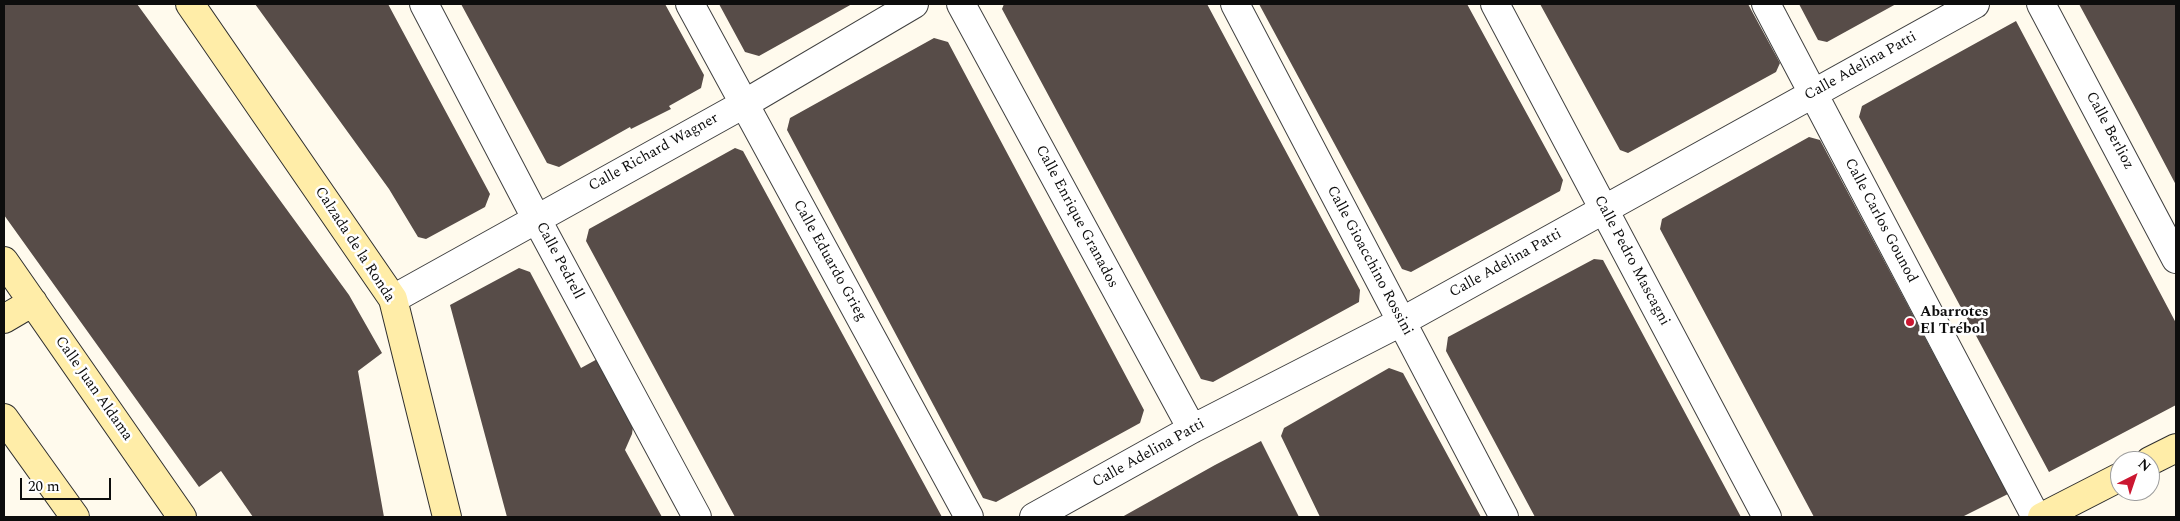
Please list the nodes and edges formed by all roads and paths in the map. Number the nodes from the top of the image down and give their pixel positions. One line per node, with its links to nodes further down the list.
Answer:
1 (190, 4): 17 (street, Calzada de la Ronda)
2 (424, 4): 14 (street, Calle Pedrell)
3 (690, 4): 12 (street, Calle Eduardo Grieg)
4 (914, 4): 12 (street, Calle Richard Wagner)
5 (961, 4): 22 (street, Calle Enrique Granados)
6 (1235, 4): 20 (street, Calle Gioacchino Rossini)
7 (1495, 4): 13 (street, Calle Pedro Mascagni)
8 (1766, 4): 11 (street, Calle Carlos Gounod)
9 (1975, 4): 11 (street, Calle Adelina Patti)
10 (2041, 4): 15 (street, Calle Berlioz)
11 (1813, 94): 13 (street, Calle Adelina Patti); 34 (street, Calle Carlos Gounod)
12 (744, 104): 14 (street, Calle Richard Wagner); 30 (street, Calle Eduardo Grieg)
13 (1604, 210): 20 (street, Calle Adelina Patti); 33 (street, Calle Pedro Mascagni)
14 (536, 218): 17 (street, Calle Richard Wagner); 29 (street, Calle Pedrell)
15 (2176, 259)
16 (4, 261): 18 (street, Calle Juan Aldama)
17 (393, 299): 28 (street, Calzada de la Ronda)
18 (33, 302): 19 (street); 27 (street, Calle Juan Aldama)
19 (4, 319)
20 (1401, 322): 22 (street, Calle Adelina Patti); 32 (street, Calle Gioacchino Rossini)
21 (4, 418): 26 (street)
22 (1192, 430): 31 (street, Calle Adelina Patti)
23 (2176, 448): 24 (street)
24 (2160, 456)
25 (2110, 482): 35 (street)
26 (75, 517)
27 (182, 517)
28 (447, 517)
29 (697, 517)
30 (969, 517)
31 (1034, 517)
32 (1504, 517)
33 (1767, 517)
34 (2036, 517)
35 (2042, 517)

